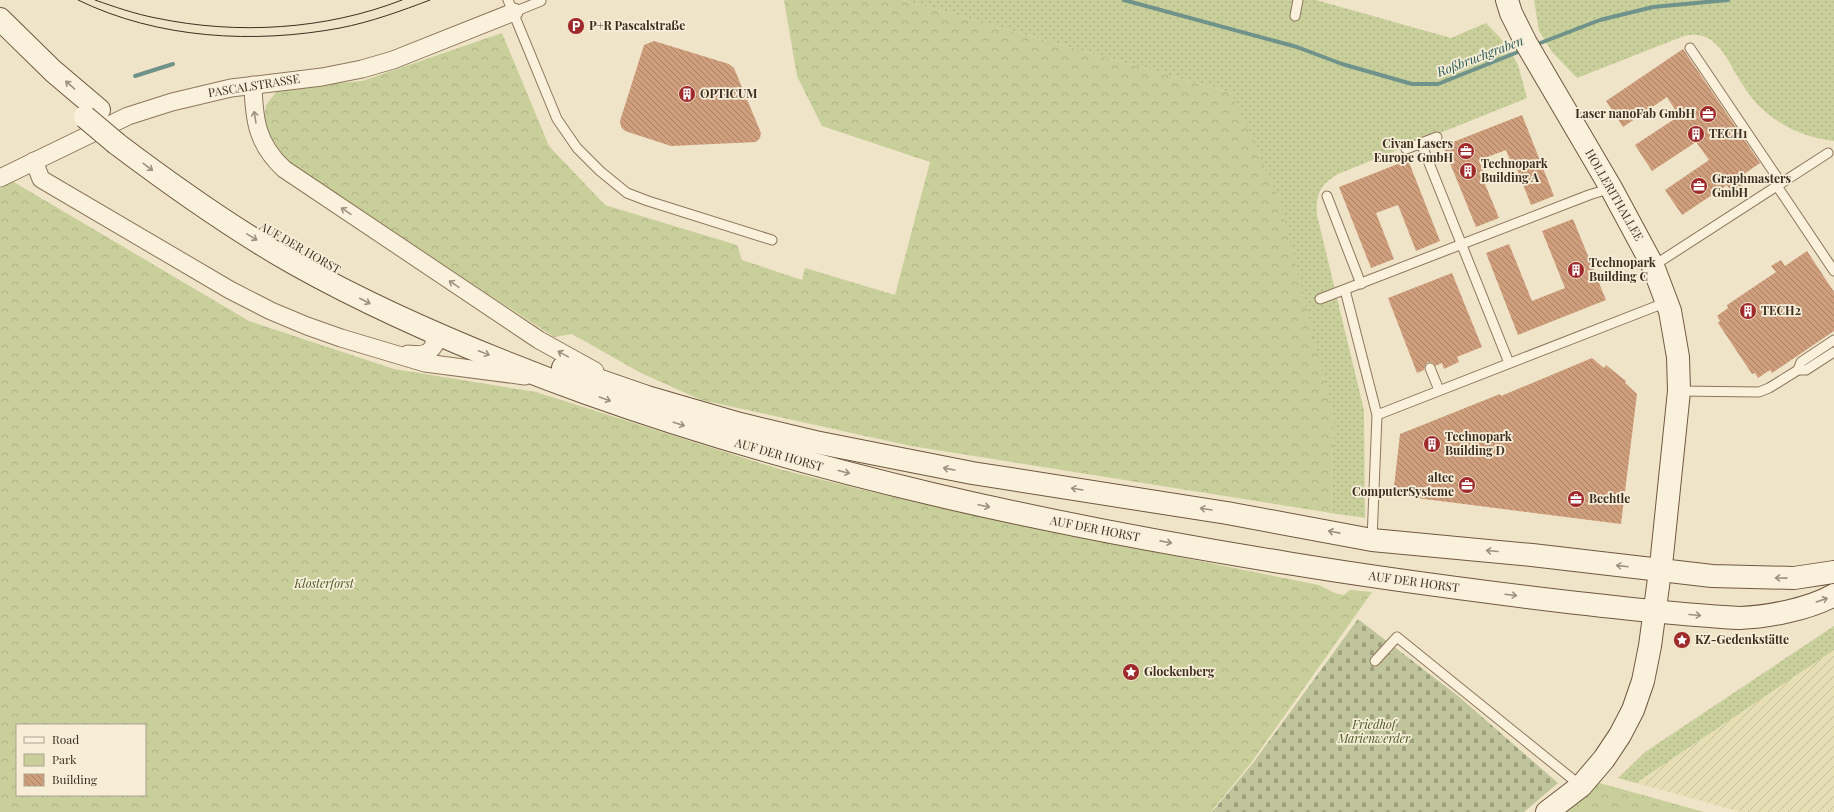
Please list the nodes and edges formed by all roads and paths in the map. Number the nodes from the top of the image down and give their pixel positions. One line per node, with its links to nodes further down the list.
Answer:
1 (1298, 0): 5 (lane)
2 (1506, 0): 19 (street, HOLLERITHALLEE)
3 (542, 1): 4 (lane)
4 (511, 6): 9 (street, PASCALSTRASSE); 21 (lane)
5 (1295, 16)
6 (0, 19): 10 (street, AUF DER HORST, one-way to 6)
7 (0, 40): 10 (street, AUF DER HORST)
8 (1690, 48): 18 (lane)
9 (253, 85): 16 (street, PASCALSTRASSE); 39 (street, AUF DER HORST, one-way to 9)
10 (92, 114): 12 (street, AUF DER HORST)
11 (1436, 137): 13 (lane)
12 (124, 140): 29 (street, AUF DER HORST, one-way to 29); 39 (street, AUF DER HORST)
13 (1421, 143): 14 (lane); 22 (lane)
14 (1406, 149)
15 (1828, 153): 18 (lane)
16 (34, 161): 17 (street, PASCALSTRASSE); 32 (street, AUF DER HORST)
17 (0, 178)
18 (1779, 184): 23 (lane); 24 (lane)
19 (1611, 188): 22 (lane); 23 (street, HOLLERITHALLEE)
20 (1328, 196): 25 (lane)
21 (772, 240)
22 (1462, 244): 25 (lane); 33 (lane)
23 (1653, 266): 28 (street, HOLLERITHALLEE)
24 (1834, 271)
25 (1361, 284): 26 (lane)
26 (1345, 290): 27 (lane); 40 (lane)
27 (1320, 299)
28 (1667, 302): 33 (lane); 38 (street, HOLLERITHALLEE)
29 (432, 332): 32 (street, AUF DER HORST); 36 (street, AUF DER HORST, one-way to 36)
30 (1834, 340): 35 (lane)
31 (1834, 352): 35 (lane)
32 (396, 354): 36 (street, AUF DER HORST)
33 (1509, 363): 37 (lane)
34 (1430, 368): 37 (lane)
35 (1798, 370): 38 (lane)
36 (548, 379): 45 (street, AUF DER HORST, one-way to 45)
37 (1439, 390): 40 (lane)
38 (1679, 391): 42 (street, HOLLERITHALLEE)
39 (648, 398): 41 (street, AUF DER HORST, one-way to 39)
40 (1377, 415): 41 (lane)
41 (1372, 540): 42 (street, AUF DER HORST, one-way to 41)
42 (1660, 570): 43 (street, AUF DER HORST, one-way to 42); 45 (street, HOLLERITHALLEE)
43 (1834, 572)
44 (1834, 595): 45 (street, AUF DER HORST, one-way to 44)
45 (1656, 611): 47 (street, HOLLERITHALLEE)
46 (1375, 661): 47 (lane)
47 (1580, 786): 48 (street, HOLLERITHALLEE)
48 (1547, 812)

